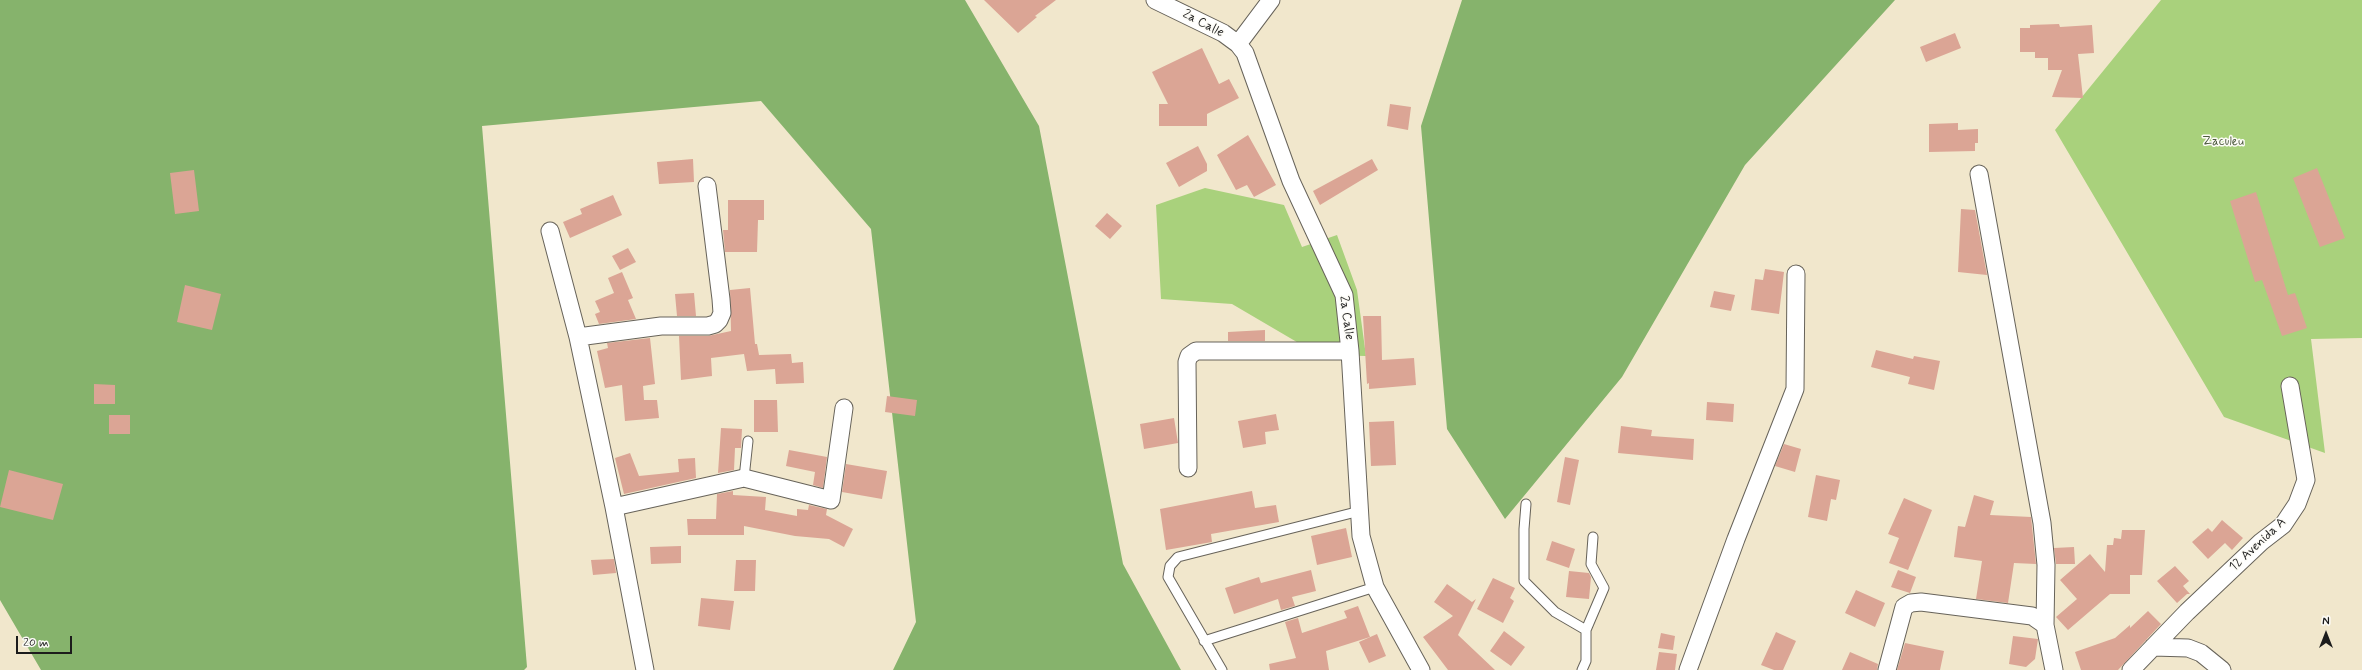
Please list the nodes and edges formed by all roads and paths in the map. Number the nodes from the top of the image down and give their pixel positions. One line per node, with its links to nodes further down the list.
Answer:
1 (1155, 0): 3 (street, 2a Calle)
2 (1271, 0): 3 (street)
3 (1238, 44): 9 (street, 2a Calle)
4 (1979, 174): 20 (street)
5 (707, 186): 8 (street)
6 (550, 231): 8 (street)
7 (1796, 274): 28 (street)
8 (578, 337): 16 (street)
9 (1350, 351): 13 (street); 17 (street, 2a Calle)
10 (2290, 386): 23 (street, 12 Avenida A)
11 (844, 408): 14 (street)
12 (748, 441): 14 (lane)
13 (1188, 468)
14 (744, 478): 16 (street)
15 (1526, 504): 21 (lane)
16 (614, 507): 24 (street)
17 (1360, 511): 19 (street, 2a Calle); 22 (lane)
18 (1593, 536): 21 (lane)
19 (1375, 587): 22 (lane); 26 (street, 2a Calle)
20 (2045, 626): 29 (street); 30 (street)
21 (1586, 630): 27 (lane)
22 (1204, 641): 25 (lane)
23 (2153, 647): 31 (street, 12 Avenida A); 32 (street)
24 (645, 670)
25 (1222, 670)
26 (1421, 670)
27 (1582, 670)
28 (1688, 670)
29 (1887, 670)
30 (2054, 670)
31 (2131, 670)
32 (2222, 670)

